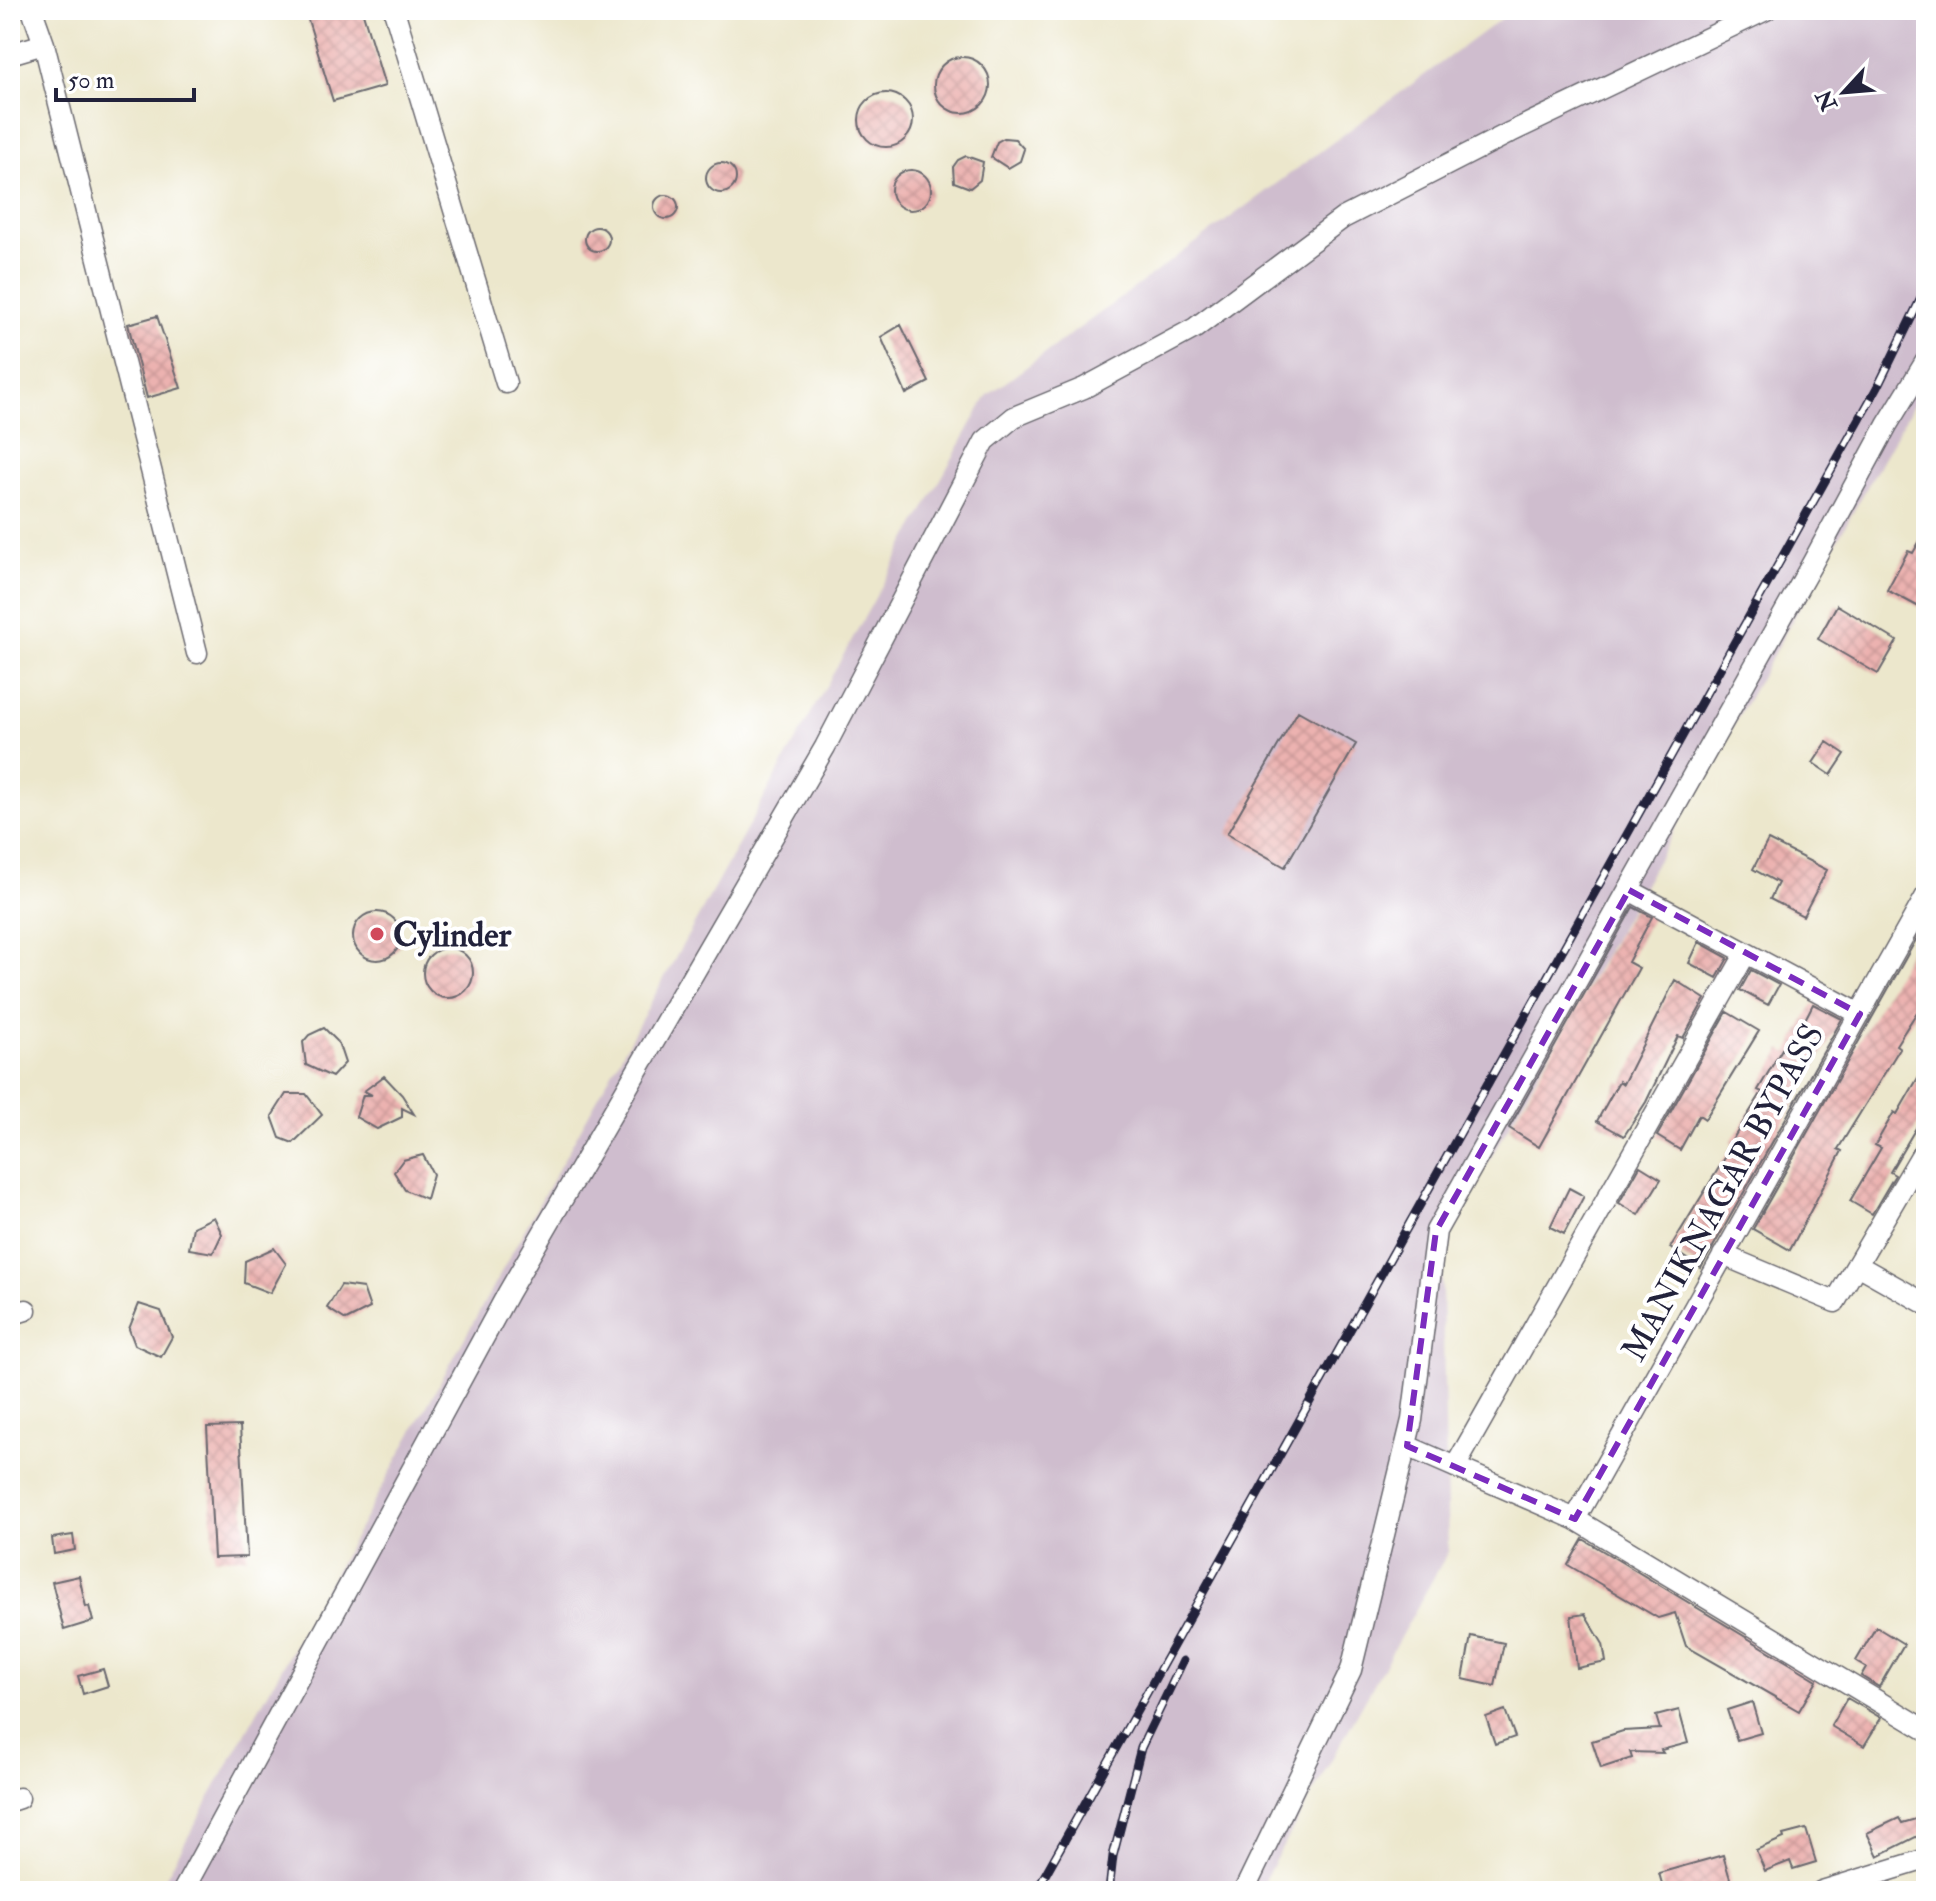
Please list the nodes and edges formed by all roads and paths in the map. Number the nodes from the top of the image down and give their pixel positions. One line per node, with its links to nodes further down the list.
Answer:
1 (32, 10): 4 (street)
2 (394, 10): 7 (street)
3 (1766, 10): 22 (street)
4 (44, 44): 5 (street); 8 (street)
5 (10, 54)
6 (1926, 361): 9 (street)
7 (506, 383)
8 (197, 653)
9 (1629, 890): 11 (street); 17 (street)
10 (1926, 896): 12 (street, MANIKNAGAR BYPASS)
11 (1746, 953): 12 (street); 18 (street)
12 (1860, 1014): 14 (street, MANIKNAGAR BYPASS)
13 (1926, 1147): 15 (street)
14 (1723, 1255): 15 (street); 19 (street, MANIKNAGAR BYPASS)
15 (1857, 1265): 16 (street)
16 (1926, 1304)
17 (1407, 1446): 18 (street); 23 (street)
18 (1455, 1467): 19 (street)
19 (1575, 1519): 20 (street)
20 (1926, 1730)
21 (1926, 1859): 24 (street)
22 (183, 1891)
23 (1244, 1891)
24 (1822, 1891)

